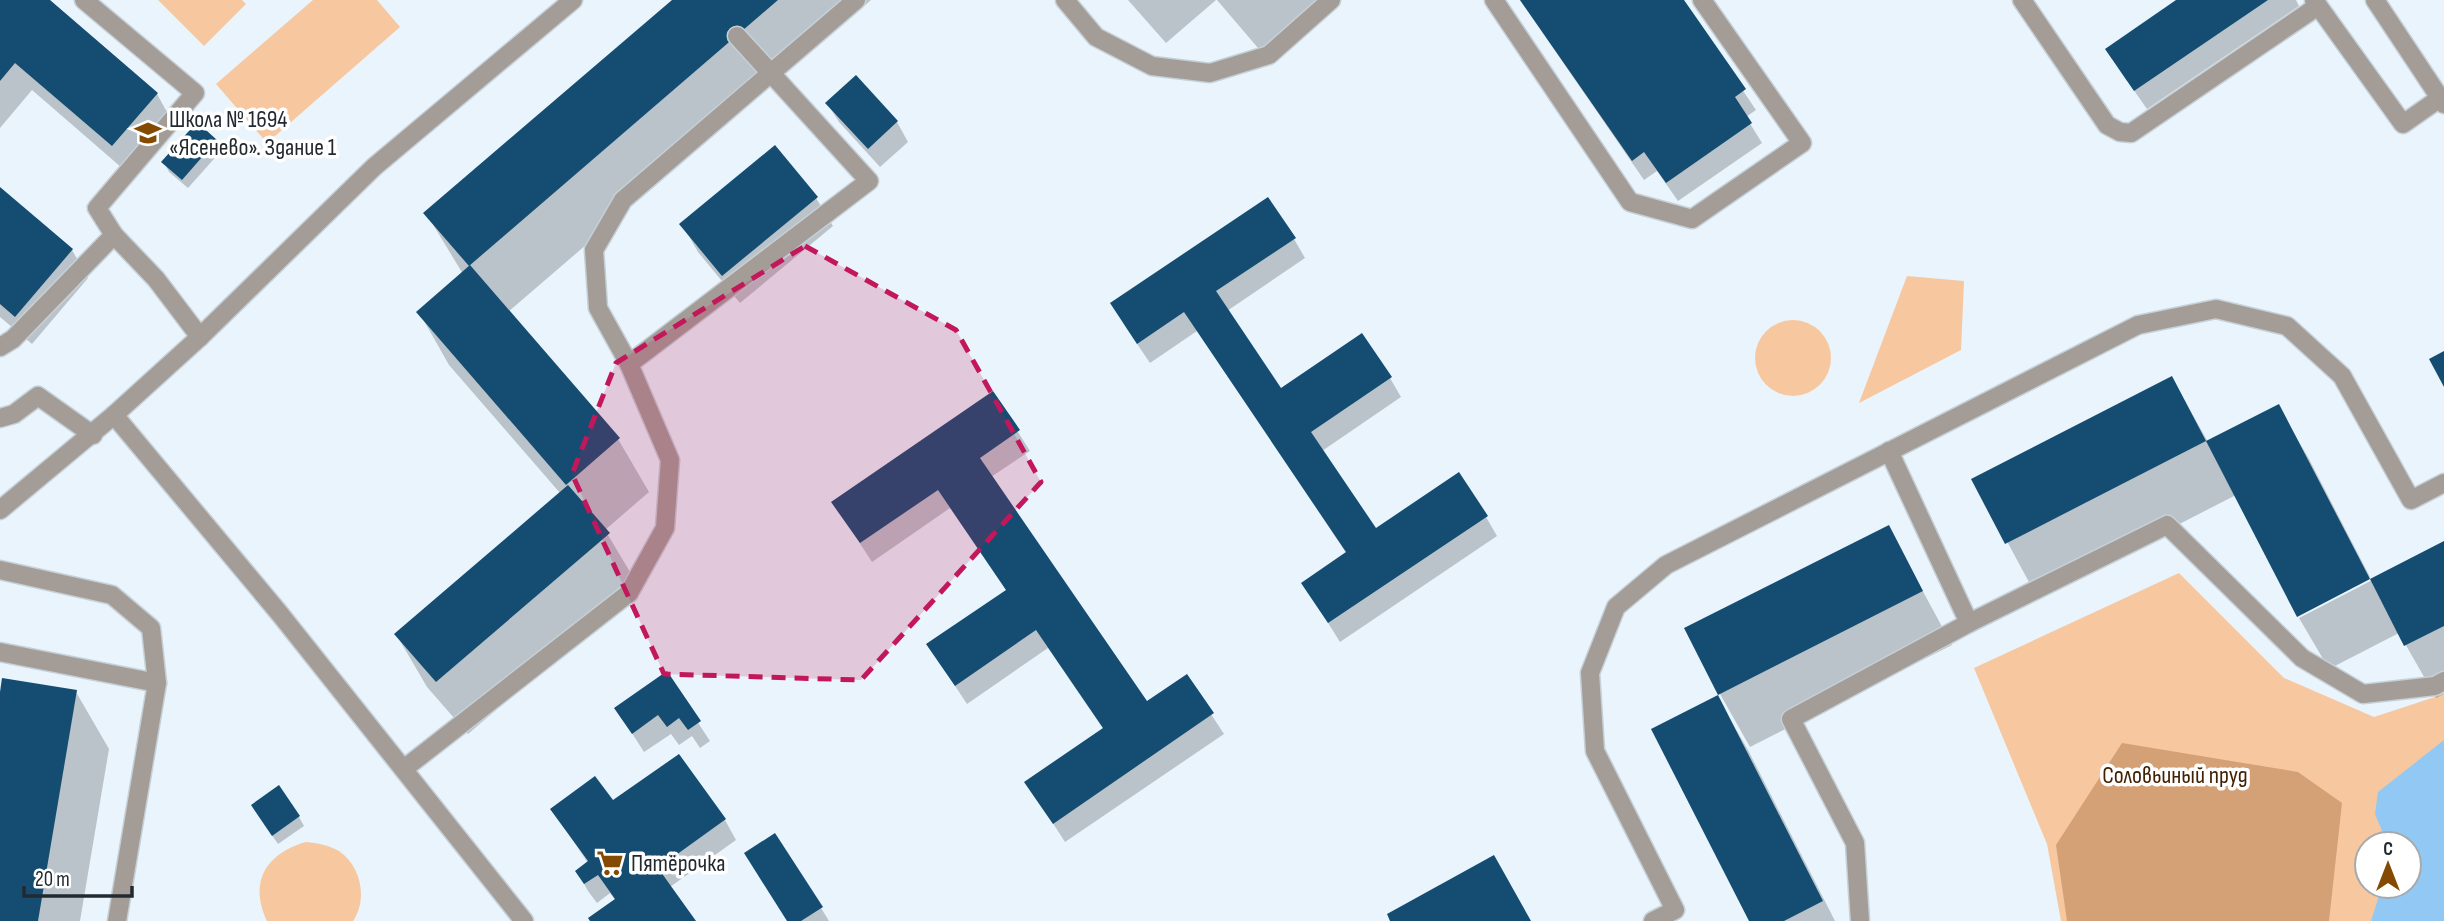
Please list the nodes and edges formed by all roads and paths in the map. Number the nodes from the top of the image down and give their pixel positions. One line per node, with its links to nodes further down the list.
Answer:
1 (84, 0): 14 (lane)
2 (573, 0): 15 (lane)
3 (856, 0): 12 (lane)
4 (1065, 0): 5 (lane)
5 (1331, 0)
6 (1494, 0): 7 (lane)
7 (1702, 0)
8 (2022, 0): 10 (lane)
9 (2375, 0): 13 (lane)
10 (2316, 3): 13 (lane)
11 (737, 36): 12 (lane)
12 (771, 73): 17 (lane); 17 (lane)
13 (2442, 101)
14 (114, 235): 15 (lane); 16 (lane)
15 (200, 337): 18 (lane)
16 (0, 347)
17 (629, 364): 29 (lane)
18 (114, 415): 20 (lane); 29 (lane)
19 (0, 418): 20 (lane)
20 (93, 435): 23 (lane)
21 (1889, 451): 22 (lane); 25 (lane); 32 (lane)
22 (2444, 482)
23 (0, 510)
24 (0, 570): 28 (lane)
25 (1969, 623): 27 (lane); 33 (lane)
26 (0, 652): 28 (lane)
27 (2444, 681)
28 (157, 683): 30 (lane)
29 (405, 768): 31 (lane)
30 (117, 921)
31 (524, 921)
32 (1653, 921)
33 (1860, 921)

